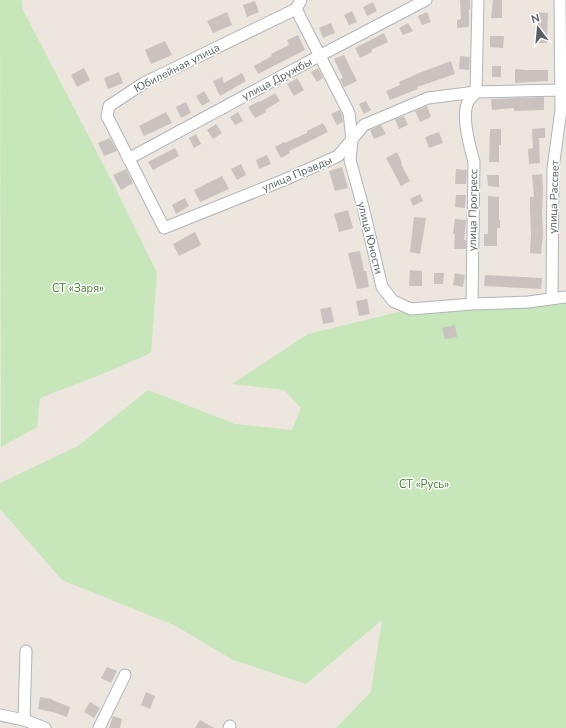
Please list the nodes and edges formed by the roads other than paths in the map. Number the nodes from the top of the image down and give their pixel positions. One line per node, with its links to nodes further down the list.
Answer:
1 (426, 0): 5 (street, улица Дружбы)
2 (478, 0): 7 (street, улица Прогресс)
3 (560, 0): 6 (street, улица Рассвет)
4 (299, 5): 5 (street, улица Юности); 10 (street, Юбилейная улица)
5 (319, 56): 9 (street, улица Юности); 10 (street, улица Дружбы)
6 (560, 90): 7 (street, улица Правды); 8 (street, улица Рассвет)
7 (476, 92): 9 (street, улица Правды); 14 (street, улица Прогресс)
8 (564, 112): 13 (street, улица Рассвет)
9 (352, 140): 11 (street, улица Правды); 14 (street, улица Юности)
10 (128, 159): 11 (street, Юбилейная улица)
11 (164, 228)
12 (566, 296): 13 (street, улица Юности)
13 (552, 298): 14 (street, улица Юности)
14 (472, 304)
15 (26, 651): 18 (street)
16 (125, 675): 20 (street)
17 (0, 715): 18 (street)
18 (24, 720): 19 (street)
19 (45, 728)
20 (99, 728)

